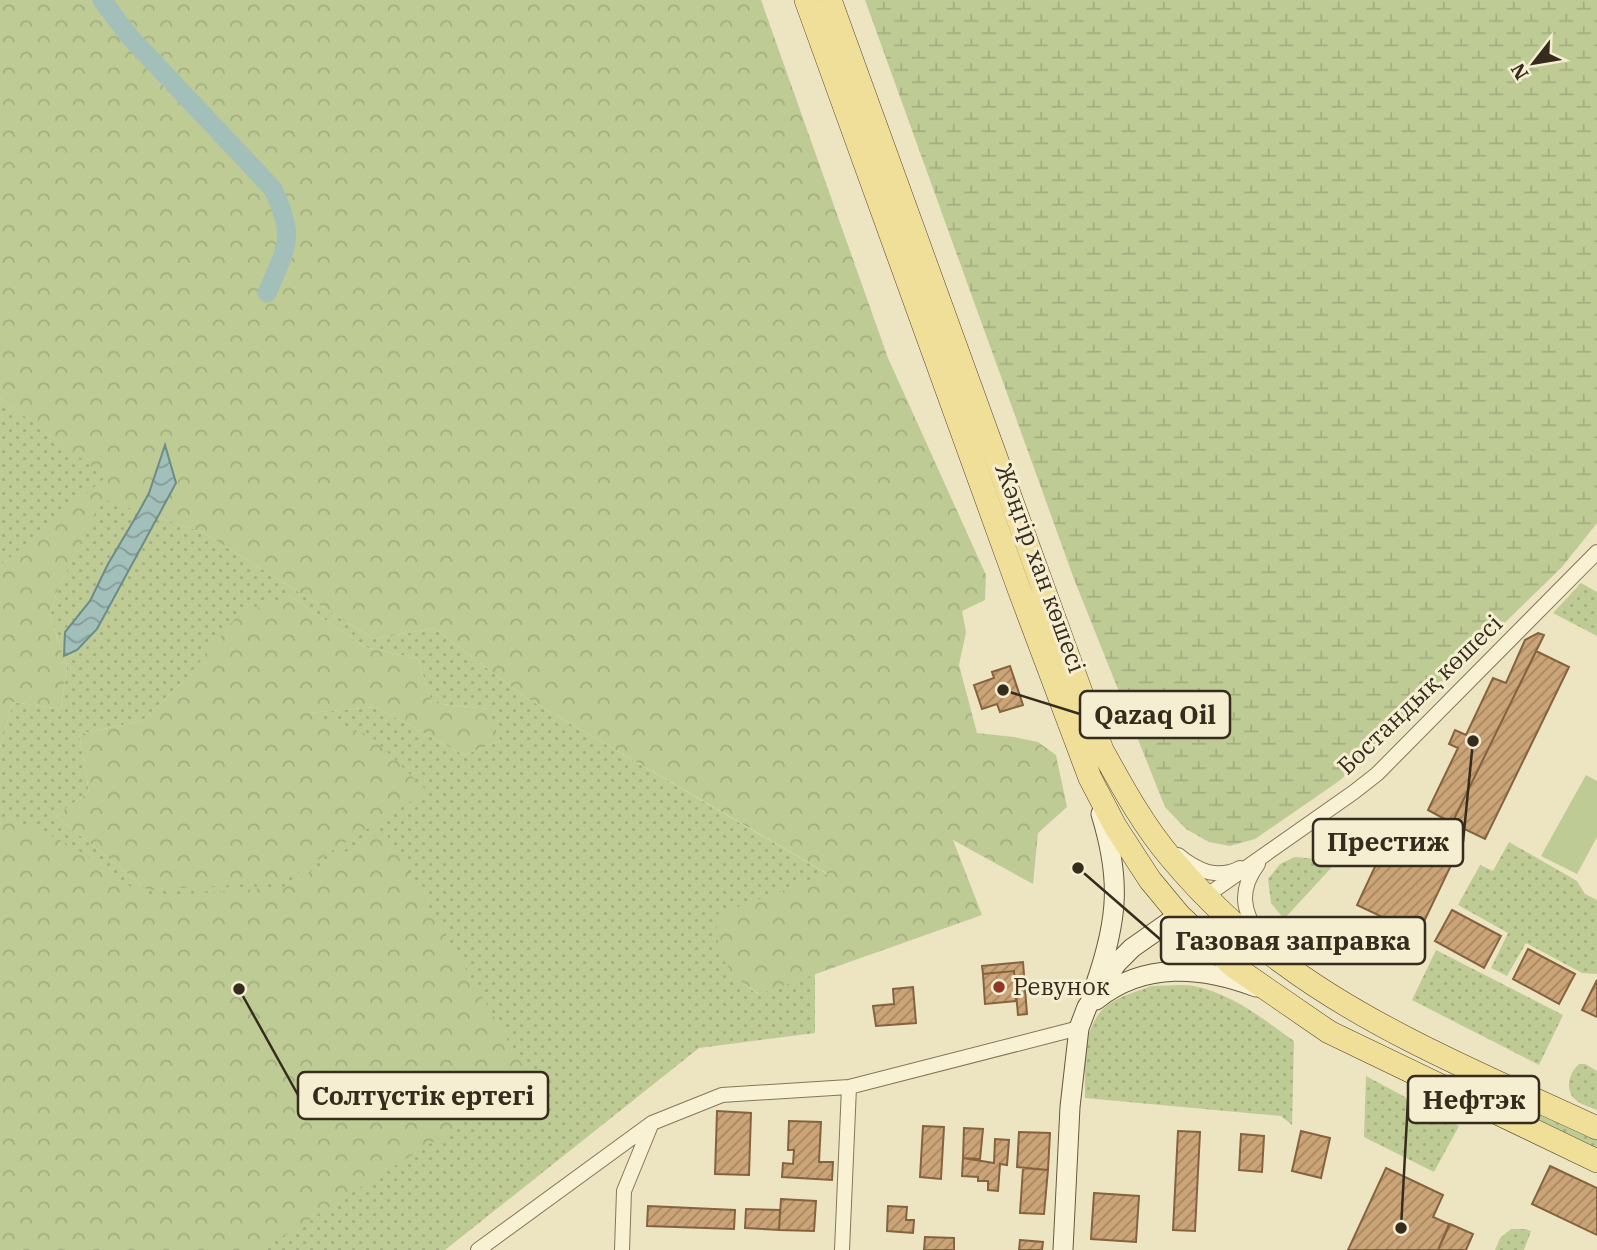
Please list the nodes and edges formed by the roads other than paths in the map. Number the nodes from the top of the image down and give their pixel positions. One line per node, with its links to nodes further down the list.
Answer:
1 (806, 0): 4 (main road, Жәңгір хан көшесі)
2 (830, 0): 5 (main road, Жәңгір хан көшесі)
3 (1597, 552): 6 (street, Бостандық көшесі)
4 (1090, 778): 8 (main road, Жәңгір хан көшесі); 11 (main road)
5 (1154, 836): 6 (street); 7 (main road, Жәңгір хан көшесі)
6 (1263, 857): 7 (street); 9 (street)
7 (1206, 896): 8 (main road); 9 (main road, Жәңгір хан көшесі)
8 (1179, 915): 10 (main road, Жәңгір хан көшесі); 11 (main road)
9 (1285, 965): 13 (main road, Жәңгір хан көшесі)
10 (1271, 992): 11 (main road); 15 (main road, Жәңгір хан көшесі)
11 (1087, 1007): 12 (main road)
12 (1079, 1028): 14 (street); 22 (main road)
13 (1466, 1067): 15 (main road); 17 (main road, Жәңгір хан көшесі)
14 (849, 1087): 16 (street); 21 (street)
15 (1454, 1094): 18 (main road, Жәңгір хан көшесі)
16 (652, 1123): 19 (street); 20 (street)
17 (1597, 1128)
18 (1597, 1160)
19 (478, 1250)
20 (622, 1250)
21 (842, 1250)
22 (1063, 1250)

